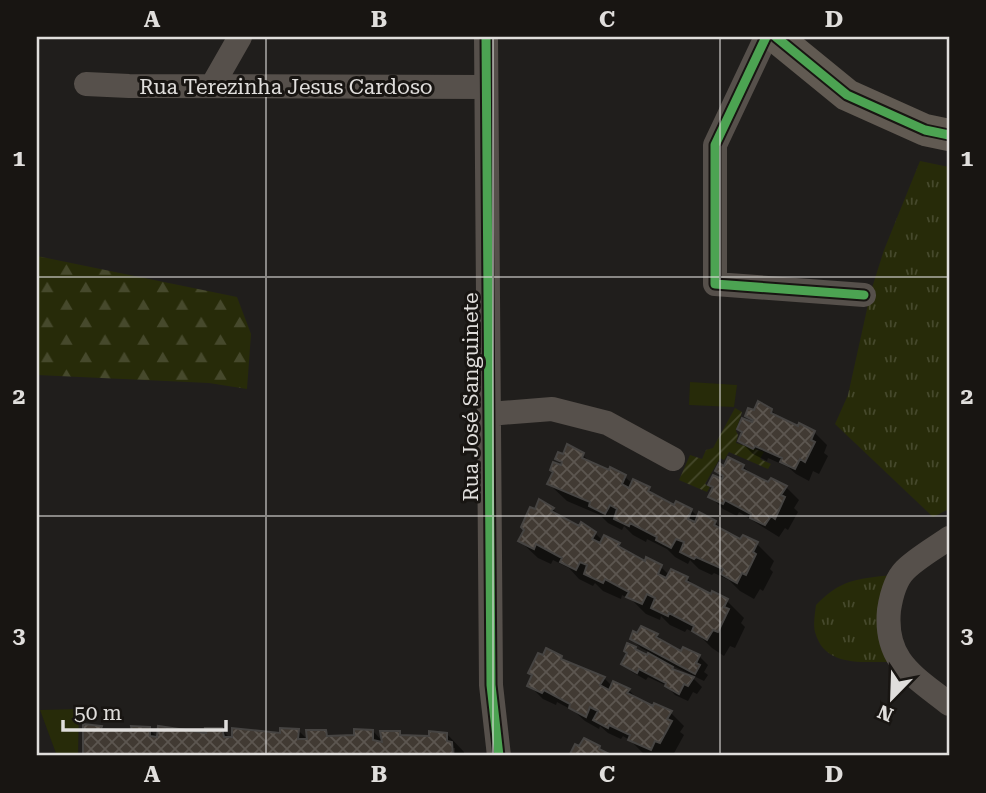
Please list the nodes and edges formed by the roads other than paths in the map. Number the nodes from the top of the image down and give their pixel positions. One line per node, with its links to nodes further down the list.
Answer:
1 (240, 37): 6 (street)
2 (486, 37): 7 (street, Rua José Sanguinete)
3 (766, 37): 9 (street)
4 (776, 37): 8 (main road)
5 (86, 84): 6 (street, Rua Terezinha Jesus Cardoso)
6 (212, 86): 7 (street, Rua Terezinha Jesus Cardoso)
7 (486, 87): 10 (street, Rua José Sanguinete)
8 (949, 135)
9 (864, 295)
10 (489, 415): 11 (street); 14 (street, Rua José Sanguinete)
11 (673, 459)
12 (949, 538): 13 (street)
13 (949, 704)
14 (499, 756)

